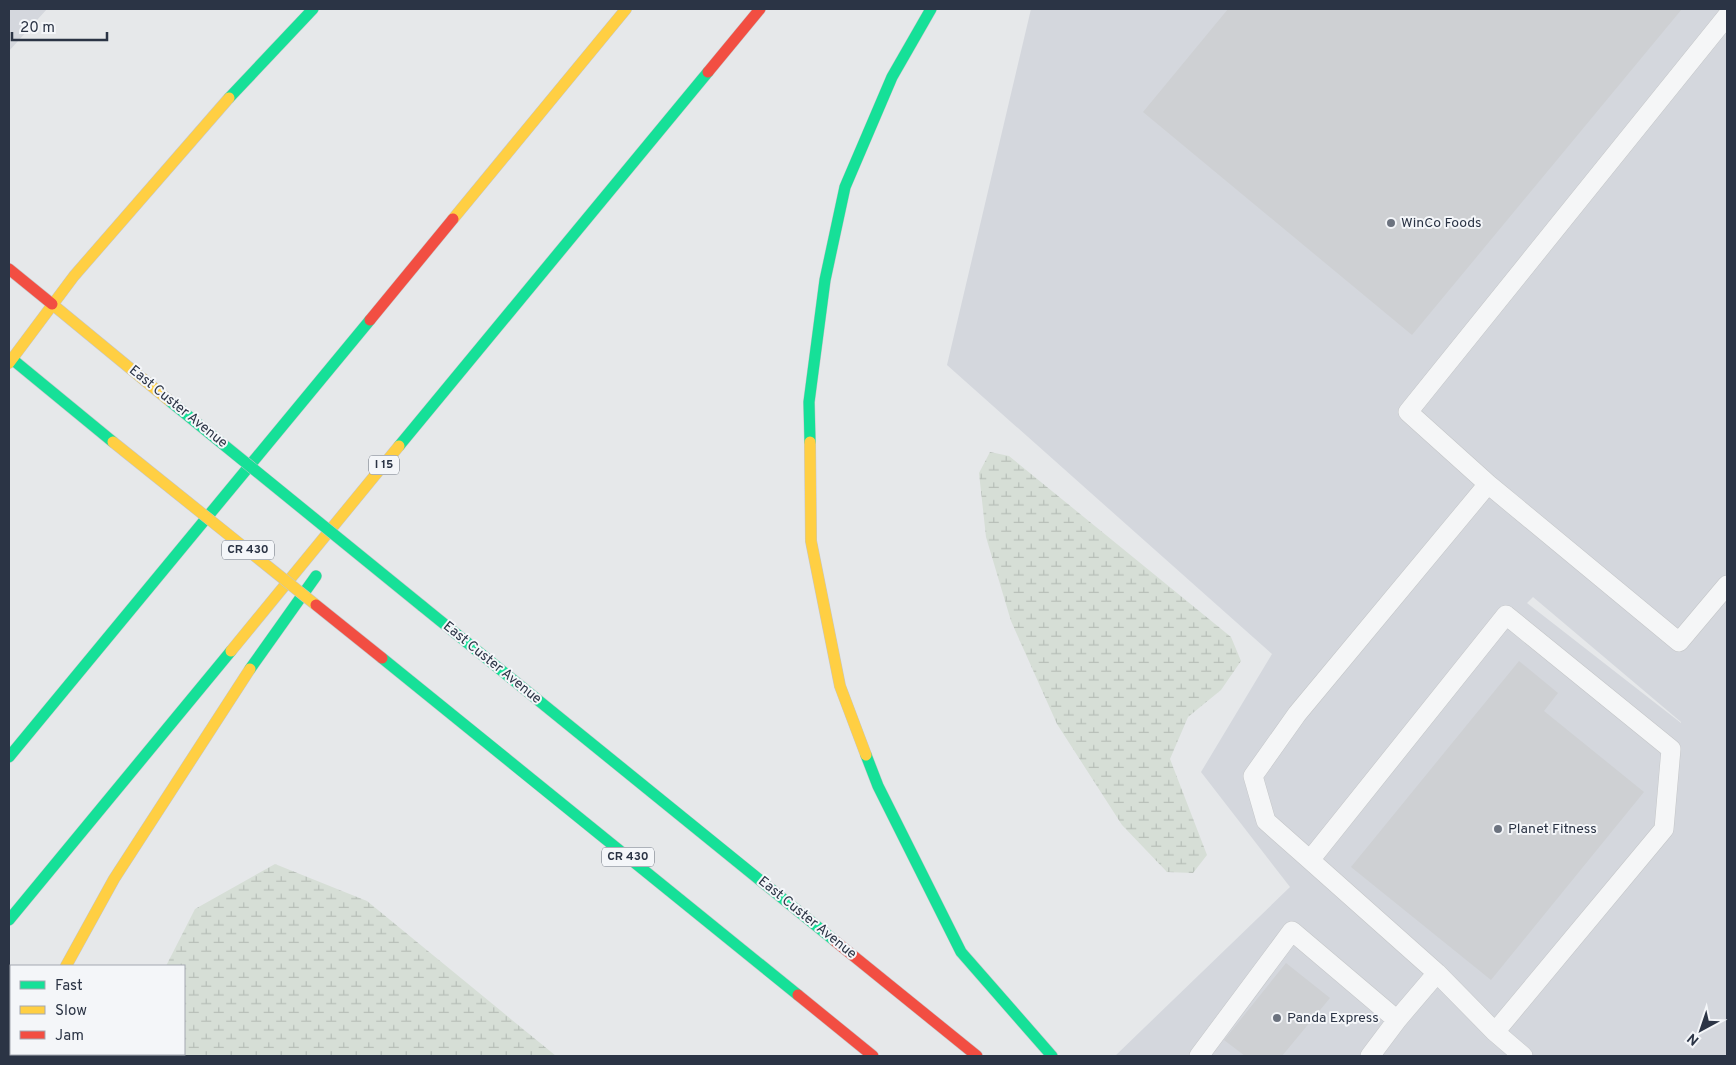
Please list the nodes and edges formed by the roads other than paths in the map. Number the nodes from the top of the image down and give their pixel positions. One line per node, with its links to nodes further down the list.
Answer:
1 (313, 9): 7 (main road)
2 (626, 9): 16 (main road)
3 (760, 9): 9 (main road, I 15)
4 (931, 9): 25 (main road)
5 (1727, 16): 10 (lane)
6 (9, 269): 7 (main road, East Custer Avenue)
7 (52, 304): 8 (main road); 24 (main road, East Custer Avenue, bridge)
8 (10, 359): 23 (main road, CR 430, bridge)
9 (452, 382): 11 (main road); 18 (main road, I 15)
10 (1488, 484): 15 (lane); 17 (lane)
11 (368, 503)
12 (350, 527): 13 (main road)
13 (334, 551)
14 (322, 567): 19 (main road)
15 (1727, 584)
16 (9, 757)
17 (1310, 860): 20 (lane); 22 (lane)
18 (9, 920)
19 (67, 965)
20 (1437, 972): 21 (lane); 22 (lane)
21 (1397, 1020): 26 (lane); 27 (lane)
22 (1495, 1032): 28 (lane)
23 (873, 1056)
24 (977, 1056)
25 (1052, 1056)
26 (1199, 1056)
27 (1370, 1056)
28 (1523, 1056)

